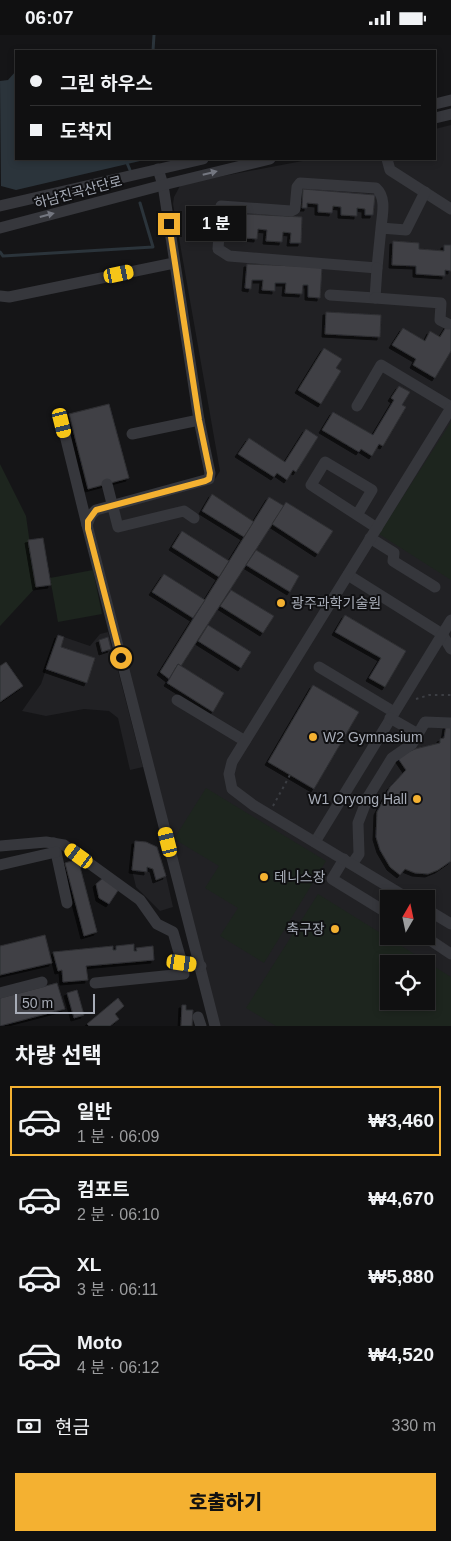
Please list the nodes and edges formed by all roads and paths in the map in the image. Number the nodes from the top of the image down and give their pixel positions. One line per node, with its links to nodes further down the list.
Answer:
1 (451, 100): 2 (street)
2 (436, 104)
3 (451, 114): 4 (street)
4 (436, 118)
5 (198, 160): 8 (street, 하남진곡산단로)
6 (266, 160): 9 (street, 하남진곡산단로, one-way to 6)
7 (386, 160): 10 (street)
8 (158, 169): 9 (street); 12 (street, 하남진곡산단로)
9 (163, 185): 15 (street, 하남진곡산단로, one-way to 9); 17 (street)
10 (425, 193): 14 (street); 16 (street)
11 (0, 199): 12 (street)
12 (19, 201): 13 (street, 하남진곡산단로)
13 (0, 206)
14 (451, 209)
15 (0, 228)
16 (381, 228): 18 (street); 18 (street)
17 (174, 263): 19 (street); 25 (street)
18 (377, 268): 21 (street)
19 (0, 295)
20 (330, 295): 21 (street)
21 (375, 298): 22 (street)
22 (448, 324)
23 (356, 406): 24 (street)
24 (451, 408): 33 (street)
25 (199, 420): 27 (street); 29 (street)
26 (62, 423): 32 (street)
27 (132, 434)
28 (108, 484): 29 (street)
29 (113, 506): 31 (street); 32 (street)
30 (357, 515): 30 (street); 33 (street)
31 (194, 518)
32 (87, 525): 63 (street)
33 (377, 527): 34 (street)
34 (370, 538): 35 (street); 36 (street)
35 (348, 575): 38 (street); 47 (street)
36 (435, 587)
37 (451, 620): 38 (street)
38 (442, 634): 39 (street); 44 (street)
39 (451, 649)
40 (320, 667): 44 (street)
41 (451, 695): 43 (path)
42 (177, 700): 47 (street)
43 (413, 700)
44 (392, 715): 46 (street); 50 (street)
45 (451, 723): 46 (street)
46 (418, 734): 53 (street)
47 (245, 741): 50 (street)
48 (290, 775): 49 (path)
49 (272, 807)
50 (315, 842): 53 (street)
51 (2, 846): 52 (street); 54 (street)
52 (56, 848): 54 (street); 56 (street); 62 (street)
53 (348, 862): 55 (street); 57 (street)
54 (4, 864)
55 (394, 890)
56 (67, 903)
57 (380, 908)
58 (435, 915): 59 (street)
59 (451, 925)
60 (435, 943): 61 (street)
61 (451, 953)
62 (182, 963): 63 (street); 65 (street)
63 (201, 966): 67 (street)
64 (42, 982): 66 (street)
65 (95, 983)
66 (0, 993)
67 (215, 1026)

